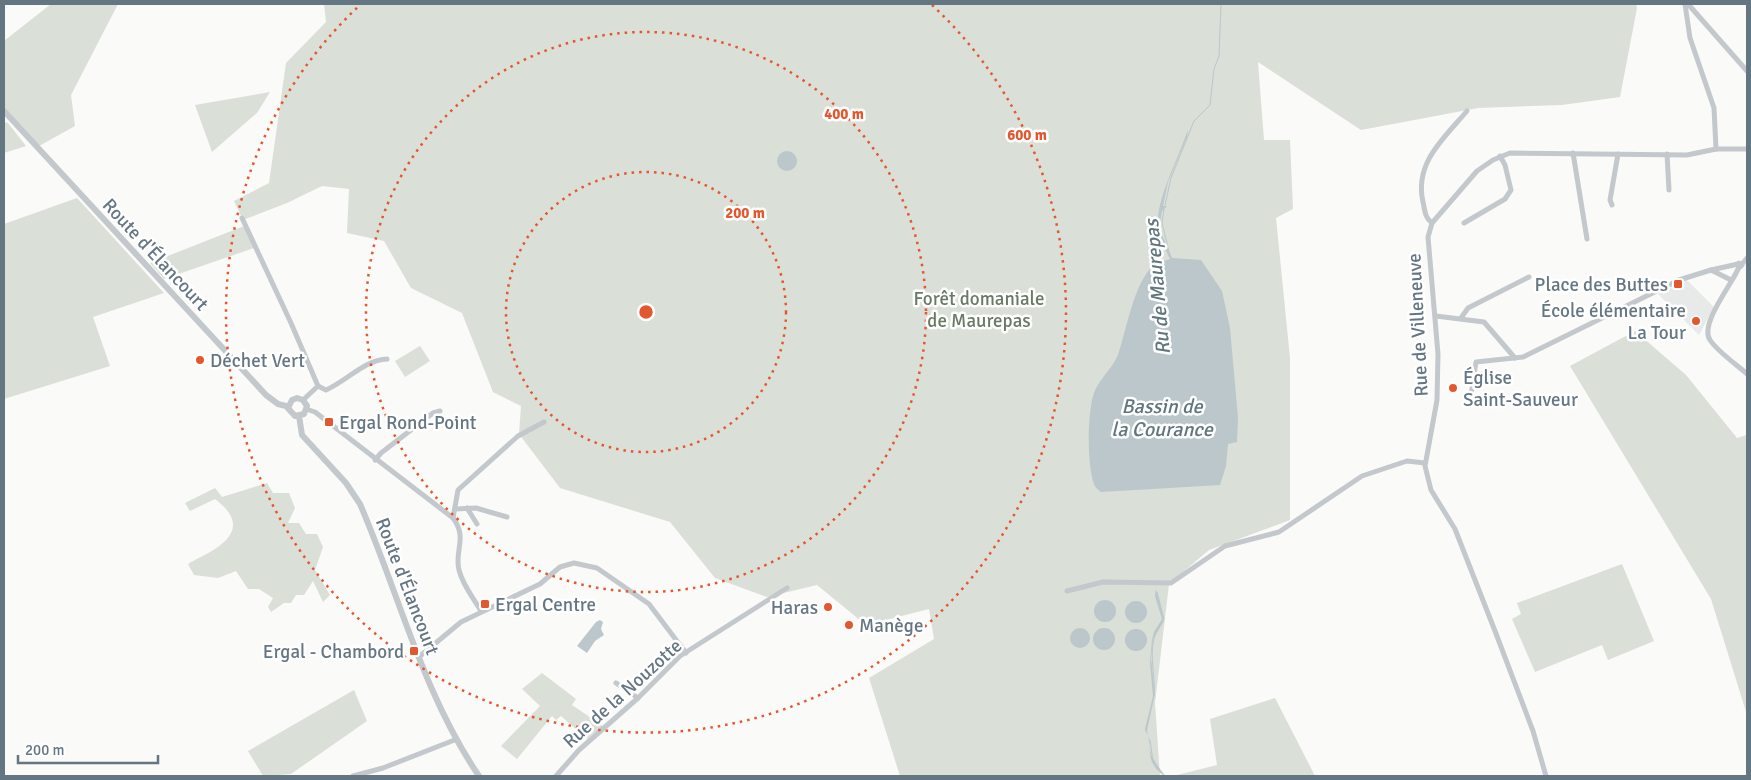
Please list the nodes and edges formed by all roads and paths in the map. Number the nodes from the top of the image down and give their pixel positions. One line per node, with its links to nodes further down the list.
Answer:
1 (1686, 4): 2 (street); 5 (street)
2 (1747, 71)
3 (4, 111): 30 (street, Route d'Élancourt)
4 (1467, 111): 14 (street)
5 (1716, 149): 6 (street); 9 (street)
6 (1747, 149)
7 (1573, 153): 8 (street); 10 (street); 16 (street)
8 (1618, 154): 9 (street); 12 (street)
9 (1667, 154): 11 (street)
10 (1500, 156): 14 (street); 15 (street)
11 (1669, 190)
12 (1612, 205)
13 (242, 218): 27 (street)
14 (1432, 223): 22 (street, Rue de Villeneuve)
15 (1464, 223)
16 (1587, 239)
17 (1747, 258): 18 (street)
18 (1739, 265): 19 (street); 21 (street)
19 (1711, 270): 21 (street); 24 (street)
20 (1529, 277): 23 (street)
21 (1731, 280): 26 (street)
22 (1436, 316): 23 (street); 36 (street, Rue de Villeneuve)
23 (1461, 318): 24 (street)
24 (1515, 358): 28 (street)
25 (387, 359): 27 (street)
26 (1747, 374)
27 (318, 386): 29 (street)
28 (1471, 395)
29 (304, 400): 30 (street); 31 (street)
30 (288, 408): 33 (street)
31 (306, 409): 33 (street); 35 (street)
32 (440, 411): 35 (street)
33 (299, 416): 46 (street, Route d'Élancourt)
34 (544, 422): 37 (street)
35 (375, 460): 40 (street)
36 (1425, 462): 43 (street); 53 (street, Rue de Villeneuve)
37 (455, 508): 38 (street); 40 (street)
38 (467, 508): 39 (street); 41 (street)
39 (507, 517)
40 (453, 518): 44 (street)
41 (477, 524)
42 (787, 588): 45 (street, Rue de la Nouzotte)
43 (1067, 591)
44 (480, 611): 45 (street); 46 (street)
45 (686, 653): 48 (street, Rue de la Nouzotte)
46 (420, 656): 49 (street, Route d'Élancourt)
47 (616, 684): 48 (street)
48 (638, 698): 52 (street, Rue de la Nouzotte)
49 (457, 739): 50 (street); 51 (street, Route d'Élancourt)
50 (353, 776)
51 (479, 776)
52 (556, 776)
53 (1546, 776)

